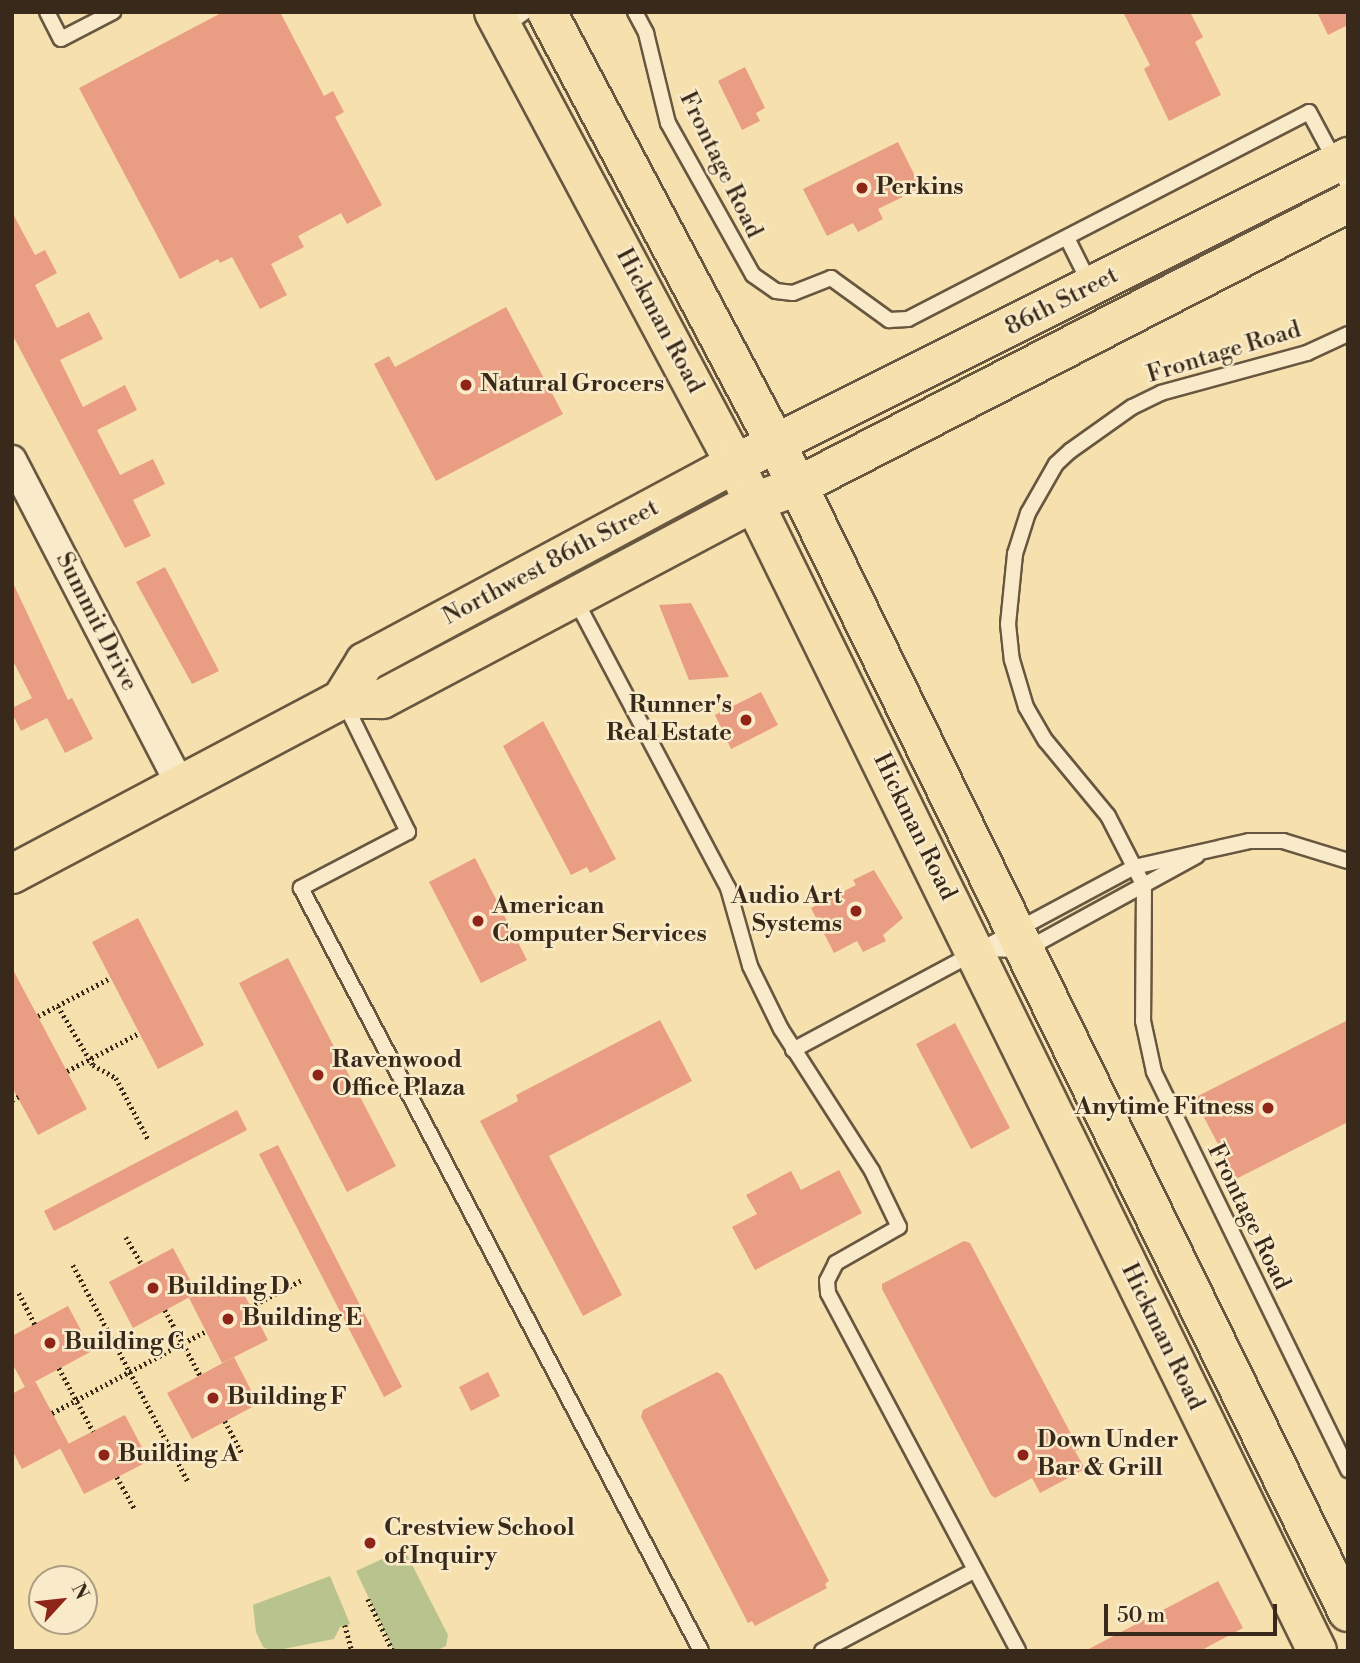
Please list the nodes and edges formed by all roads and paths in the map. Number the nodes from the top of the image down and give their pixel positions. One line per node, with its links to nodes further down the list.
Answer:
1 (47, 12): 2 (lane)
2 (114, 12)
3 (547, 12): 11 (main road, Hickman Road)
4 (635, 12): 8 (lane, Frontage Road)
5 (507, 17): 13 (main road, Hickman Road)
6 (1344, 169): 8 (lane, Frontage Road); 9 (main road, 86th Street)
7 (1348, 203): 14 (main road, 86th Street)
8 (1067, 238): 9 (lane)
9 (1091, 287): 11 (main road, 86th Street)
10 (1348, 334): 21 (lane, Frontage Road)
11 (777, 446): 13 (main road, Northwest 86th Street); 14 (main road, Hickman Road)
12 (12, 460): 18 (street, Summit Drive)
13 (735, 464): 15 (main road, Hickman Road); 17 (main road, Northwest 86th Street)
14 (798, 486): 15 (main road, Northwest 86th Street); 24 (main road, Hickman Road)
15 (754, 502): 16 (main road, Northwest 86th Street); 25 (main road, Hickman Road)
16 (574, 597): 17 (main road, Northwest 86th Street); 30 (lane)
17 (342, 699): 18 (main road, Northwest 86th Street); 62 (lane)
18 (180, 784): 22 (main road, Northwest 86th Street)
19 (1214, 846): 20 (lane); 21 (lane); 23 (lane)
20 (1348, 861)
21 (1134, 867): 23 (lane, Frontage Road); 24 (lane)
22 (12, 874)
23 (1144, 886): 24 (lane); 52 (lane, Frontage Road)
24 (1020, 940): 25 (lane); 25 (lane); 58 (main road, Hickman Road)
25 (974, 949): 30 (lane); 65 (main road, Hickman Road)
26 (110, 978): 27 (path)
27 (58, 1006): 28 (path); 31 (path)
28 (38, 1016)
29 (139, 1033): 31 (path)
30 (793, 1050): 56 (lane)
31 (89, 1059): 32 (path); 33 (path)
32 (67, 1071)
33 (148, 1139)
34 (126, 1237): 36 (path)
35 (73, 1265): 45 (path)
36 (142, 1265)
37 (302, 1280): 39 (path)
38 (19, 1293): 41 (path)
39 (250, 1307)
40 (165, 1310): 43 (path)
41 (35, 1324)
42 (205, 1331): 43 (path)
43 (183, 1343): 45 (path); 46 (path)
44 (59, 1368): 47 (path)
45 (130, 1371): 47 (path); 54 (path)
46 (200, 1375)
47 (76, 1400): 48 (path); 50 (path)
48 (52, 1413)
49 (225, 1422): 51 (path)
50 (93, 1431)
51 (243, 1455)
52 (1348, 1470)
53 (117, 1477): 55 (path)
54 (189, 1483)
55 (135, 1510)
56 (974, 1571): 63 (lane); 64 (lane)
57 (368, 1599): 61 (path)
58 (1348, 1612)
59 (345, 1625): 60 (path)
60 (352, 1651)
61 (393, 1651)
62 (701, 1651)
63 (822, 1651)
64 (1018, 1651)
65 (1317, 1651)

